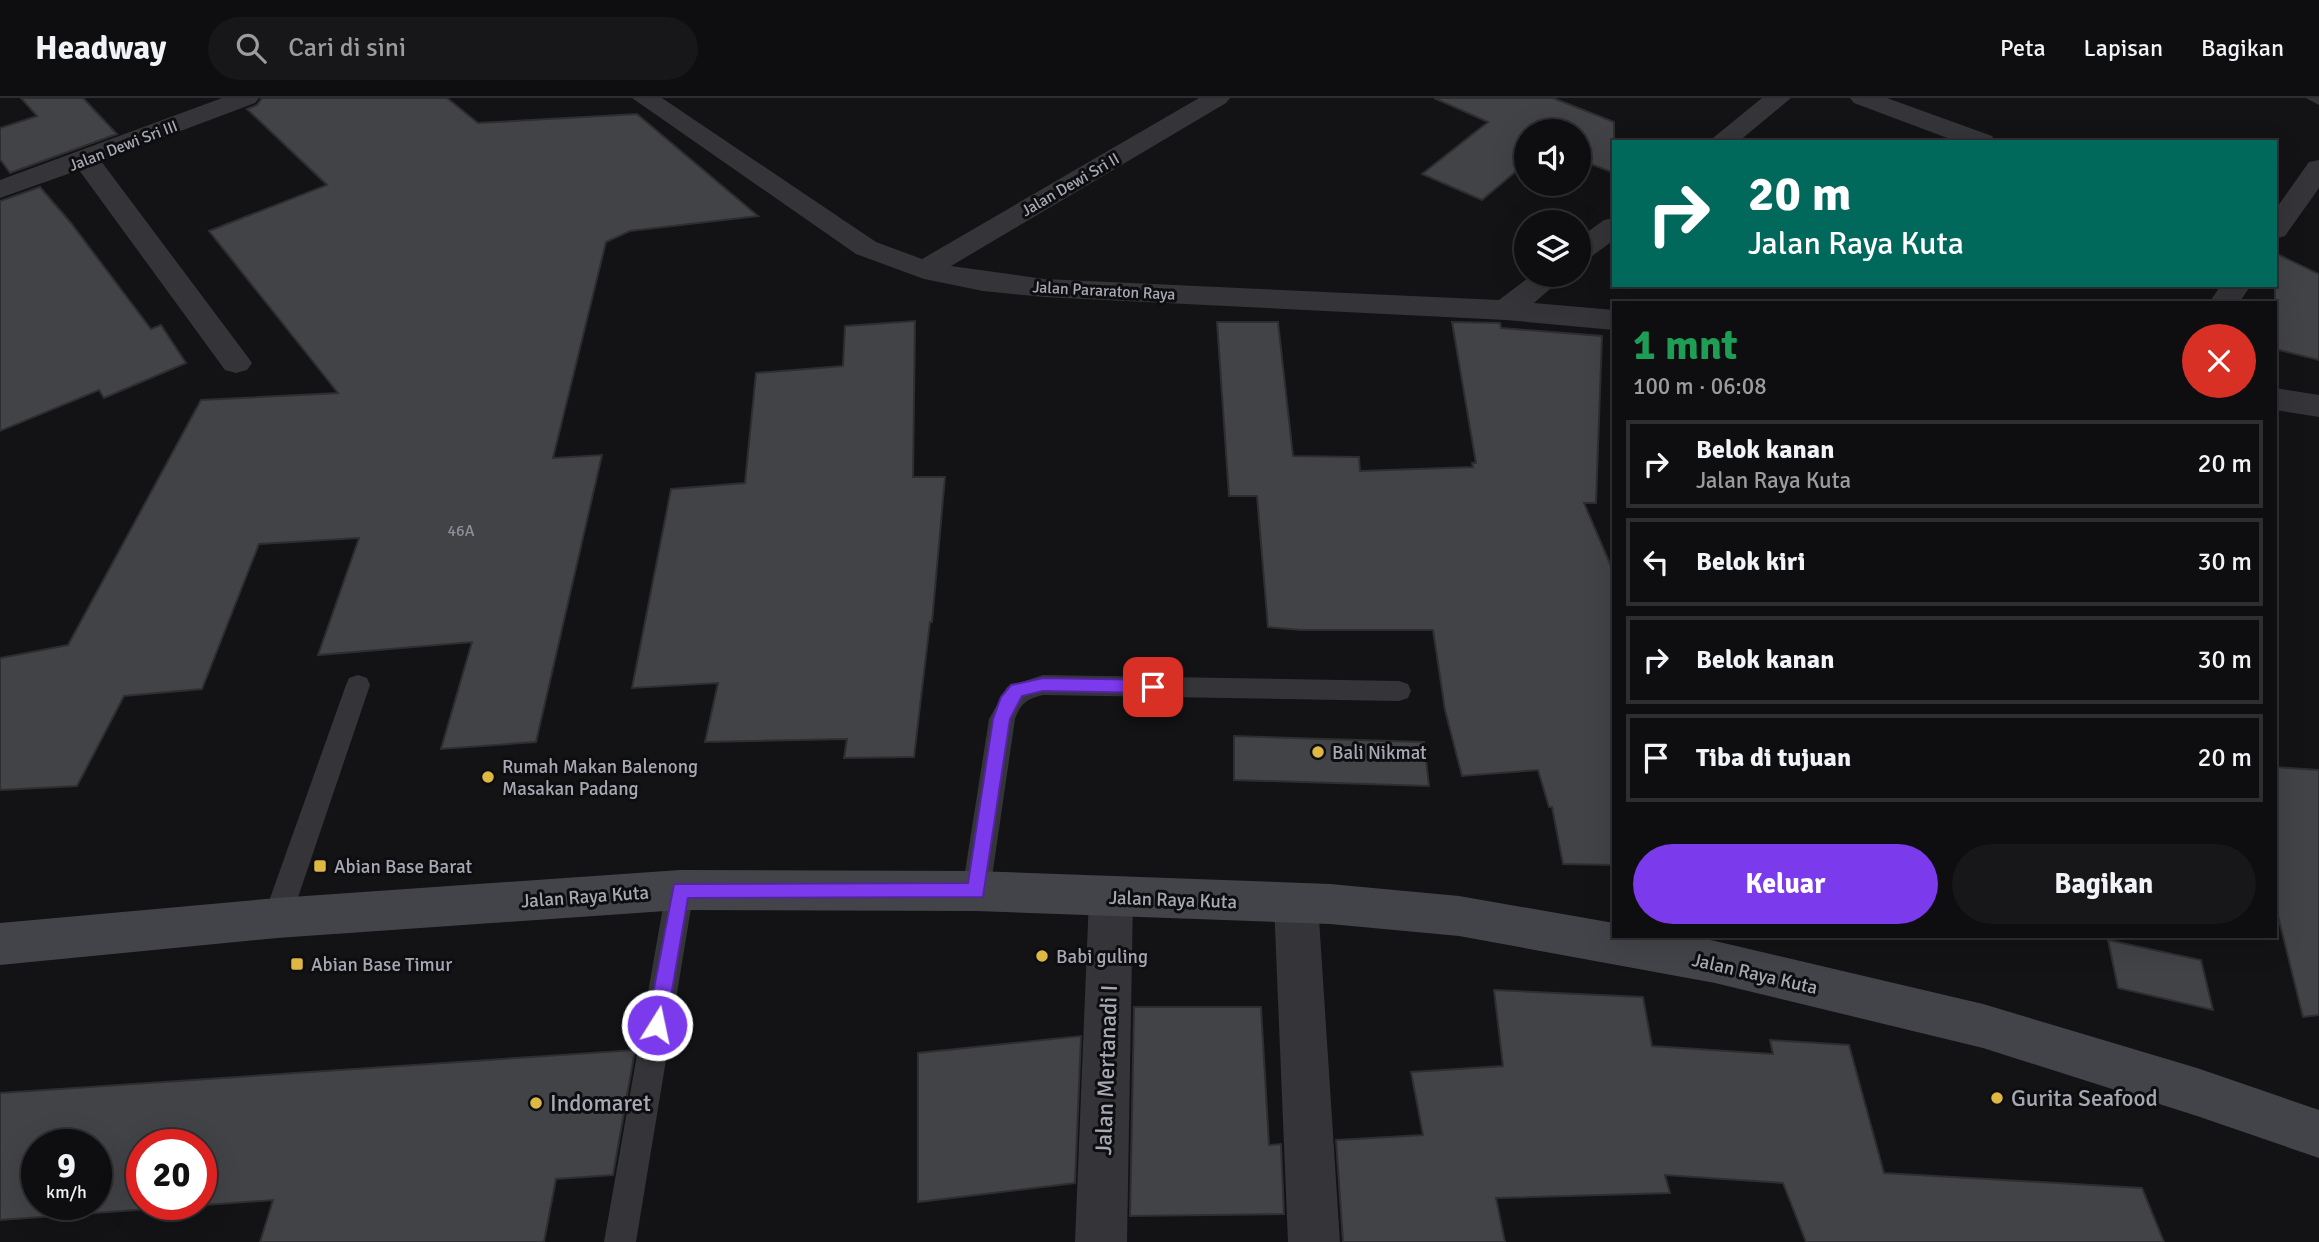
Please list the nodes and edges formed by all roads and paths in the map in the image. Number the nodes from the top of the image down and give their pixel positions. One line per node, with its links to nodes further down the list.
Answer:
1 (246, 98): 8 (street, Jalan Dewi Sri III)
2 (645, 98): 14 (street, Jalan Pararaton Raya)
3 (1217, 98): 14 (street, Jalan Dewi Sri II)
4 (1778, 98): 6 (street)
5 (1863, 98): 7 (street)
6 (1724, 140)
7 (1978, 140)
8 (86, 160): 10 (street, Jalan Dewi Sri III); 18 (street)
9 (2319, 168): 11 (street)
10 (2, 187)
11 (2277, 227)
12 (1612, 228): 13 (street)
13 (1591, 243)
14 (923, 270): 16 (street, Jalan Pararaton Raya)
15 (1536, 287): 16 (street)
16 (1506, 310): 17 (street, Jalan Pararaton Raya)
17 (1612, 320)
18 (236, 362)
19 (2277, 399): 20 (street)
20 (2319, 406)
21 (358, 685): 27 (lane)
22 (1399, 691): 24 (lane)
23 (680, 890): 24 (main road, Jalan Raya Kuta); 27 (main road, Jalan Raya Kuta); 30 (lane)
24 (976, 891): 25 (main road, Jalan Raya Kuta)
25 (1111, 898): 26 (main road, Jalan Raya Kuta); 31 (street, Jalan Mertanadi I)
26 (1296, 903): 29 (main road, Jalan Raya Kuta); 32 (street)
27 (277, 918): 28 (main road, Jalan Raya Kuta)
28 (0, 944)
29 (2319, 1134)
30 (620, 1242)
31 (1101, 1242)
32 (1314, 1242)

